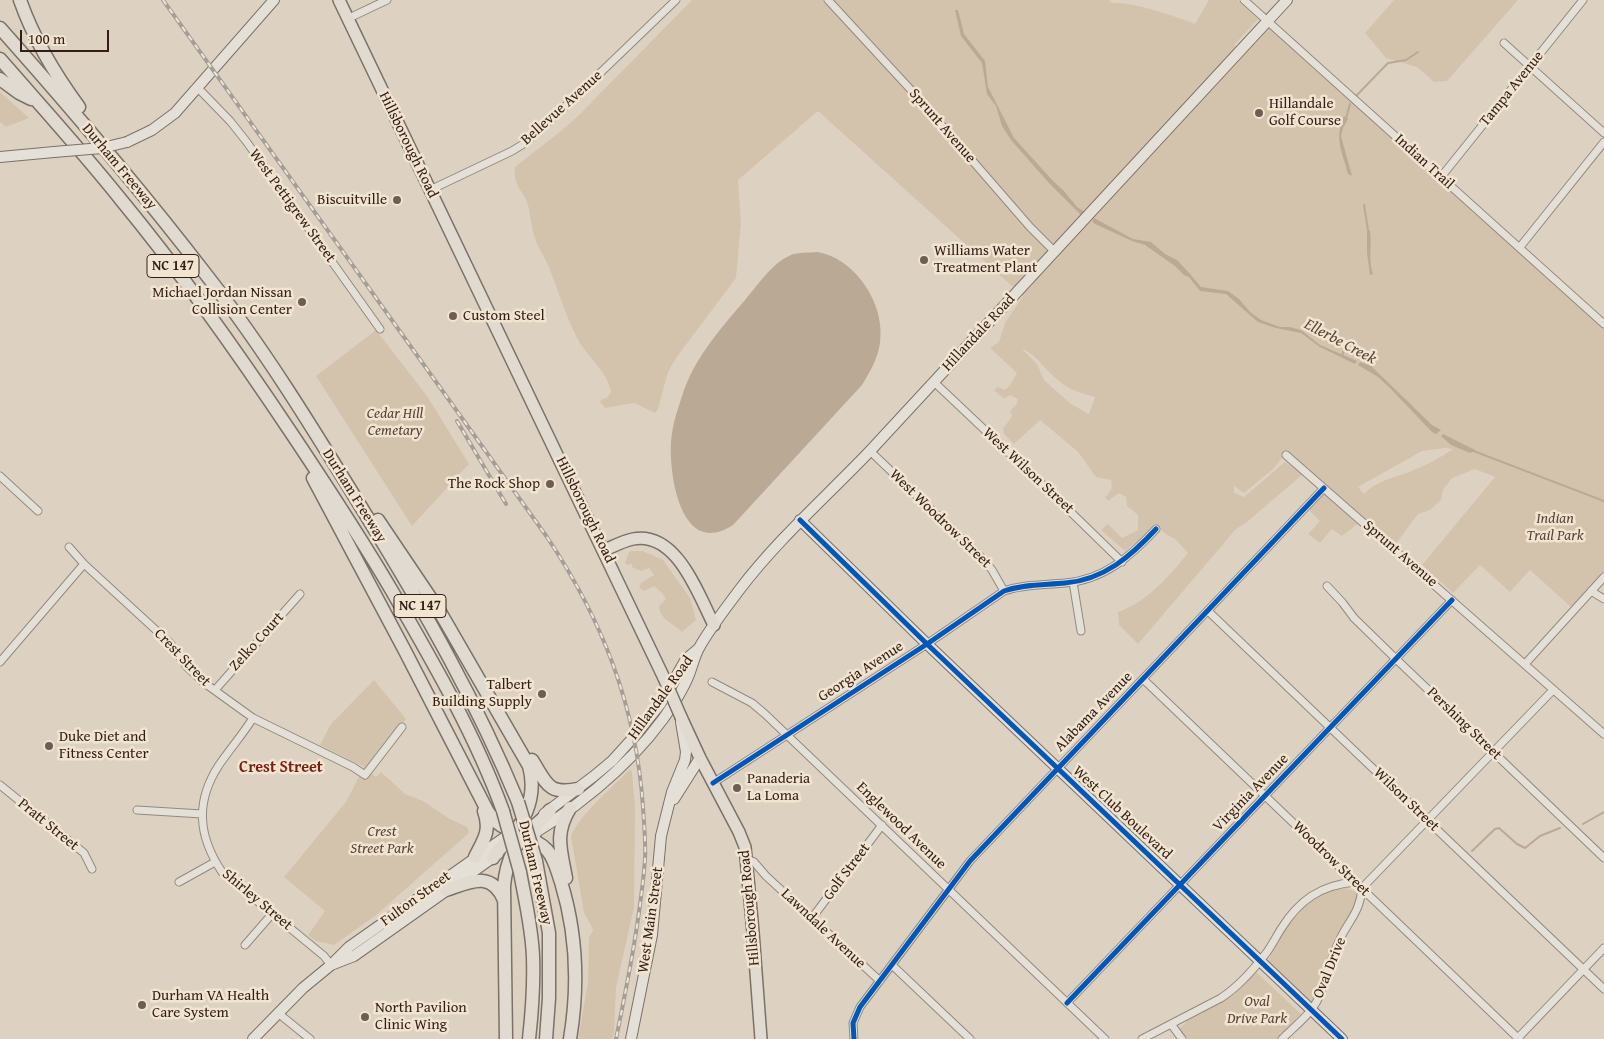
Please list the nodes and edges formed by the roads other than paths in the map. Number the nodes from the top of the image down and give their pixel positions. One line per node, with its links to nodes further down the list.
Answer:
1 (20, 0): 23 (highway)
2 (274, 0): 17 (main road)
3 (339, 0): 10 (main road, Hillsborough Road)
4 (388, 0): 10 (street)
5 (676, 0): 24 (street, Bellevue Avenue)
6 (828, 0): 26 (street, Sprunt Avenue)
7 (1244, 0): 11 (street, Indian Trail)
8 (1287, 0): 11 (main road, Hillandale Road)
9 (1583, 0): 15 (street, Tampa Avenue)
10 (347, 19): 24 (main road, Hillsborough Road)
11 (1268, 22): 22 (street, Indian Trail); 26 (main road, Hillandale Road)
12 (0, 28): 23 (highway, Durham Freeway / NC 147)
13 (1504, 43): 15 (street)
14 (0, 59): 18 (highway, Durham Freeway / NC 147)
15 (1530, 66): 19 (street); 22 (street, Tampa Avenue)
16 (0, 78): 18 (highway)
17 (198, 88): 21 (main road, bridge); 28 (street, West Pettigrew Street)
18 (40, 104): 31 (highway, Durham Freeway / NC 147)
19 (1604, 133)
20 (1604, 142): 25 (street)
21 (0, 157)
22 (1441, 177): 25 (street, Indian Trail)
23 (136, 185): 30 (highway, Durham Freeway / NC 147)
24 (430, 190): 40 (main road, Hillsborough Road)
25 (1520, 247): 27 (street, Indian Trail)
26 (1055, 252): 29 (main road, Hillandale Road)
27 (1604, 324)
28 (380, 328)
29 (934, 382): 32 (main road, Hillandale Road); 41 (street, West Wilson Street)
30 (306, 418): 66 (highway); 118 (highway, Durham Freeway / NC 147, bridge)
31 (294, 437): 78 (highway); 117 (highway, Durham Freeway / NC 147, bridge)
32 (870, 451): 37 (main road, Hillandale Road); 46 (street, West Woodrow Street)
33 (1286, 455): 35 (street, Sprunt Avenue)
34 (0, 476): 36 (street)
35 (1324, 488): 50 (street, Sprunt Avenue); 51 (street, Alabama Avenue)
36 (38, 511)
37 (800, 520): 52 (main road, Hillandale Road); 54 (main road, West Club Boulevard)
38 (1156, 529): 41 (street, Georgia Avenue)
39 (69, 547): 42 (street, Crest Street)
40 (604, 550): 52 (main road); 63 (main road, Hillsborough Road, bridge)
41 (1122, 562): 44 (street, Georgia Avenue)
42 (84, 564): 57 (street); 61 (street, Crest Street)
43 (1604, 577): 47 (street)
44 (1073, 582): 46 (street, Georgia Avenue); 53 (street)
45 (1327, 586): 56 (street, Pershing Street)
46 (1004, 591): 54 (street, Georgia Avenue)
47 (1591, 591): 49 (street); 58 (street)
48 (300, 594): 61 (street, Zelko Court)
49 (1604, 599)
50 (1452, 600): 56 (street, Virginia Avenue); 58 (street, Sprunt Avenue)
51 (1208, 611): 59 (street, Alabama Avenue); 67 (street, Wilson Street)
52 (714, 625): 55 (main road, Hillandale Road)
53 (1081, 631)
54 (927, 644): 69 (street, Georgia Avenue); 72 (main road, West Club Boulevard)
55 (699, 648): 75 (main road, Hillandale Road); 79 (main road, Hillandale Road)
56 (1396, 659): 67 (street, Virginia Avenue); 70 (street, Pershing Street)
57 (0, 662)
58 (1525, 664): 62 (street, Sprunt Avenue)
59 (1143, 679): 72 (street, Alabama Avenue); 76 (street, Woodrow Street)
60 (712, 682): 69 (street, Englewood Avenue)
61 (214, 690): 64 (street, Crest Street)
62 (1553, 690): 68 (street, Sprunt Avenue); 70 (street)
63 (681, 717): 71 (main road, Hillsborough Road); 77 (main road, West Main Street)
64 (253, 718): 65 (street, Crest Street); 82 (street, Shirley Street)
65 (402, 727)
66 (507, 727): 75 (highway); 85 (highway)
67 (1331, 727): 76 (street, Virginia Avenue); 83 (street, Wilson Street)
68 (1604, 734)
69 (788, 736): 73 (street, Georgia Avenue); 84 (street, Englewood Avenue)
70 (1493, 752): 83 (street); 88 (street, Pershing Street)
71 (700, 758): 73 (main road, Hillsborough Road); 77 (main road, West Main Street)
72 (1057, 768): 94 (main road, West Club Boulevard); 97 (street, Alabama Avenue)
73 (713, 784): 89 (main road, Hillsborough Road)
74 (0, 785): 91 (street, Pratt Street)
75 (578, 789): 81 (main road, Hillandale Road)
76 (1266, 797): 93 (street, Woodrow Street); 94 (street, Virginia Avenue)
77 (670, 802): 120 (main road, West Main Street)
78 (484, 804): 85 (highway); 87 (highway)
79 (570, 808): 85 (main road, Hillandale Road); 100 (highway)
80 (137, 810): 82 (street)
81 (550, 810): 85 (highway)
82 (202, 814): 90 (street, Shirley Street)
83 (1427, 821): 95 (street); 107 (street, Wilson Street)
84 (882, 825): 97 (street, Englewood Avenue); 101 (street, Golf Street)
85 (518, 836): 86 (highway); 87 (main road, Fulton Street); 98 (highway); 100 (highway)
86 (497, 855): 96 (main road, Fulton Street)
87 (475, 857): 105 (main road, Fulton Street)
88 (1604, 858)
89 (747, 861): 101 (street, Lawndale Avenue); 121 (main road, Hillsborough Road)
90 (215, 862): 92 (street); 99 (street, Shirley Street)
91 (92, 869)
92 (179, 882)
93 (1355, 882): 95 (street, Woodrow Street); 104 (street)
94 (1180, 885): 104 (main road, West Club Boulevard); 110 (street, Virginia Avenue)
95 (1362, 888): 111 (street, Oval Drive); 129 (street, Woodrow Street)
96 (446, 890): 98 (highway); 105 (main road, Fulton Street)
97 (949, 890): 106 (street, Alabama Avenue); 110 (street, Englewood Avenue)
98 (504, 900): 116 (highway)
99 (272, 914): 102 (street); 105 (street, Shirley Street)
100 (570, 915): 119 (highway)
101 (812, 918): 108 (street, Lawndale Avenue)
102 (245, 945)
103 (1604, 948): 107 (street)
104 (1259, 960): 111 (main road, West Club Boulevard); 113 (street)
105 (331, 965): 112 (main road, Fulton Street)
106 (892, 965): 108 (street, Alabama Avenue); 123 (street)
107 (1583, 969): 109 (street, Wilson Street); 129 (street)
108 (880, 981): 122 (street, Alabama Avenue)
109 (1604, 989)
110 (1067, 1004): 124 (street, Englewood Avenue)
111 (1311, 1010): 127 (street, Oval Drive); 128 (main road, West Club Boulevard)
112 (278, 1013): 114 (main road, Fulton Street); 115 (street)
113 (1171, 1024): 125 (street); 126 (street)
114 (254, 1039)
115 (310, 1039)
116 (506, 1039)
117 (529, 1039)
118 (546, 1039)
119 (570, 1039)
120 (631, 1039)
121 (760, 1039)
122 (854, 1039)
123 (970, 1039)
124 (1105, 1039)
125 (1142, 1039)
126 (1182, 1039)
127 (1282, 1039)
128 (1342, 1039)
129 (1518, 1039)

